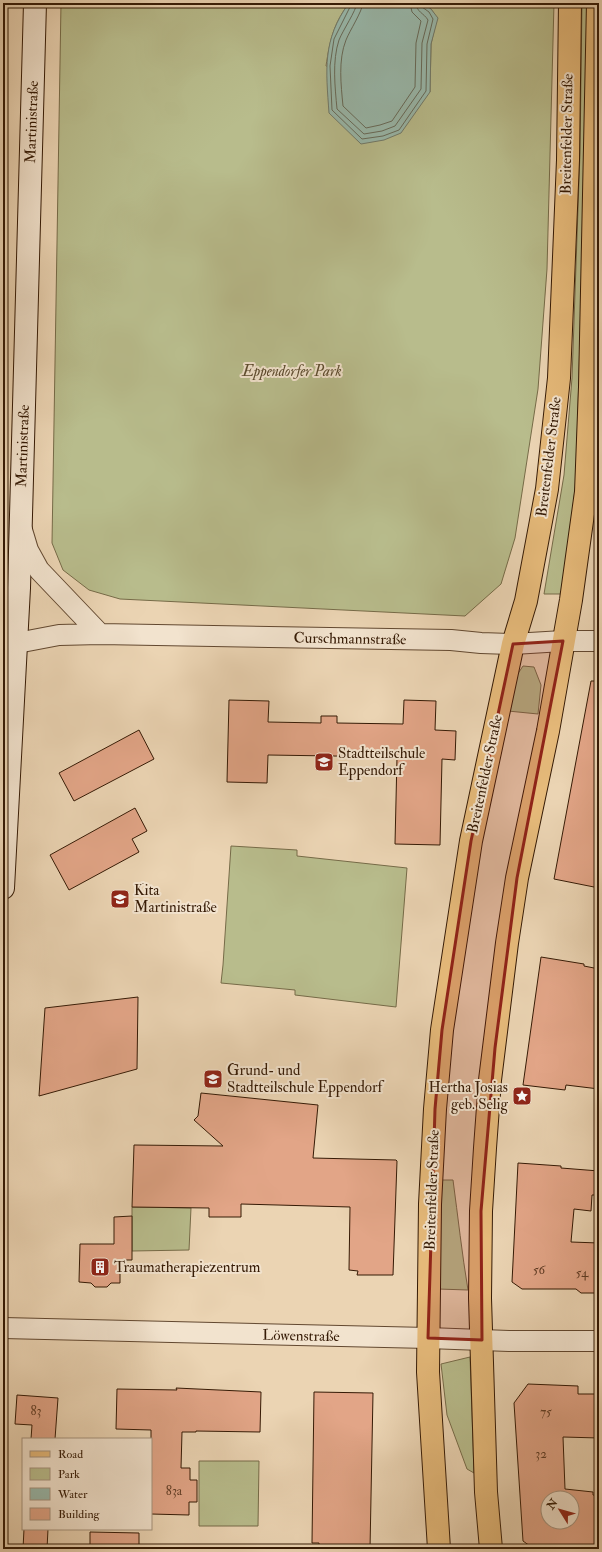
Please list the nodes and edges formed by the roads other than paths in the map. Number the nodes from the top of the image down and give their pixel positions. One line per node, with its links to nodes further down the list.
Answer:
1 (35, 3): 6 (street, Martinistraße)
2 (570, 3): 11 (main road, Breitenfelder Straße)
3 (598, 3): 4 (main road, Breitenfelder Straße)
4 (598, 122): 5 (main road, Breitenfelder Straße)
5 (595, 387): 8 (main road, Breitenfelder Straße)
6 (20, 526): 7 (street); 10 (street, Martinistraße)
7 (100, 634): 10 (street, Curschmannstraße); 11 (street, Curschmannstraße)
8 (563, 641): 9 (street, Curschmannstraße); 11 (street, Curschmannstraße); 15 (main road, Breitenfelder Straße)
9 (599, 641)
10 (17, 643): 12 (street, Martinistraße)
11 (513, 644): 14 (main road, Breitenfelder Straße)
12 (3, 888)
13 (3, 1328): 14 (street, Löwenstraße)
14 (428, 1338): 15 (street, Löwenstraße); 17 (main road, Breitenfelder Straße)
15 (482, 1340): 16 (street, Löwenstraße); 18 (main road, Breitenfelder Straße)
16 (599, 1341)
17 (439, 1549)
18 (491, 1549)

